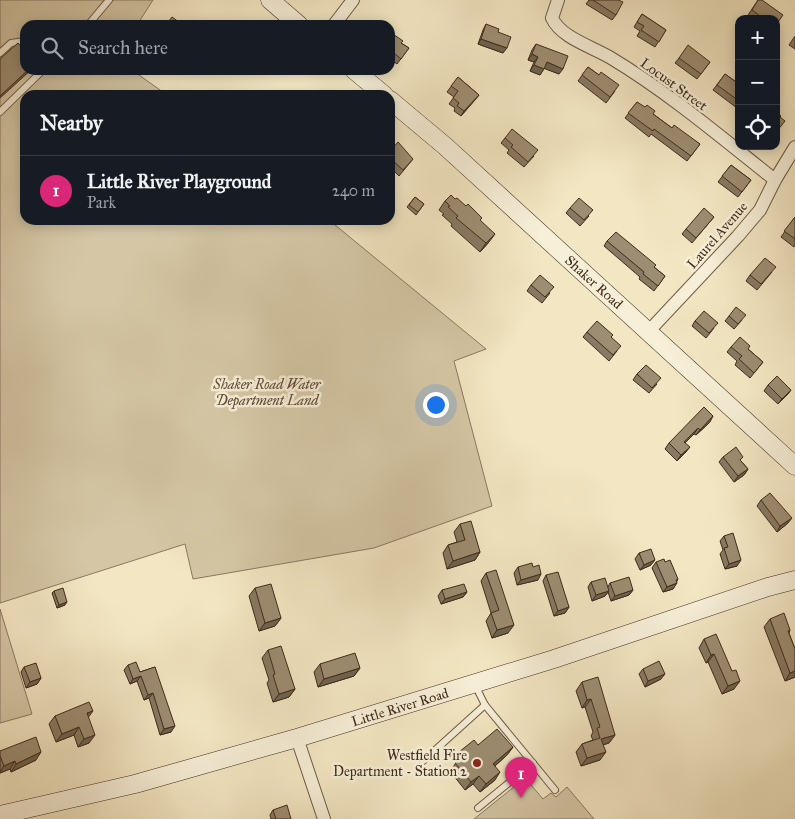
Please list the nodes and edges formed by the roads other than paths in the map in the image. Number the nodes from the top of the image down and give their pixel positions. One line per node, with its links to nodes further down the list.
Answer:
1 (109, 0): 5 (lane)
2 (270, 0): 6 (main road)
3 (353, 0): 7 (street)
4 (558, 0): 18 (street, Locust Street)
5 (92, 20)
6 (294, 20)
7 (338, 20)
8 (20, 42): 9 (lane)
9 (0, 53)
10 (38, 75): 12 (lane)
11 (360, 75): 13 (main road)
12 (23, 90)
13 (378, 90)
14 (20, 92): 16 (lane)
15 (395, 104): 19 (main road, Shaker Road)
16 (0, 112)
17 (795, 147): 18 (street, Laurel Avenue)
18 (775, 180): 19 (street, Laurel Avenue)
19 (648, 332): 20 (main road, Shaker Road)
20 (795, 466)
21 (795, 580): 22 (main road, Little River Road)
22 (476, 684): 23 (lane); 24 (main road, Little River Road)
23 (485, 705): 25 (lane); 26 (lane)
24 (297, 738): 29 (main road, Little River Road); 30 (street)
25 (423, 761)
26 (533, 763): 27 (lane); 28 (lane)
27 (555, 790)
28 (478, 808)
29 (0, 815)
30 (324, 819)

